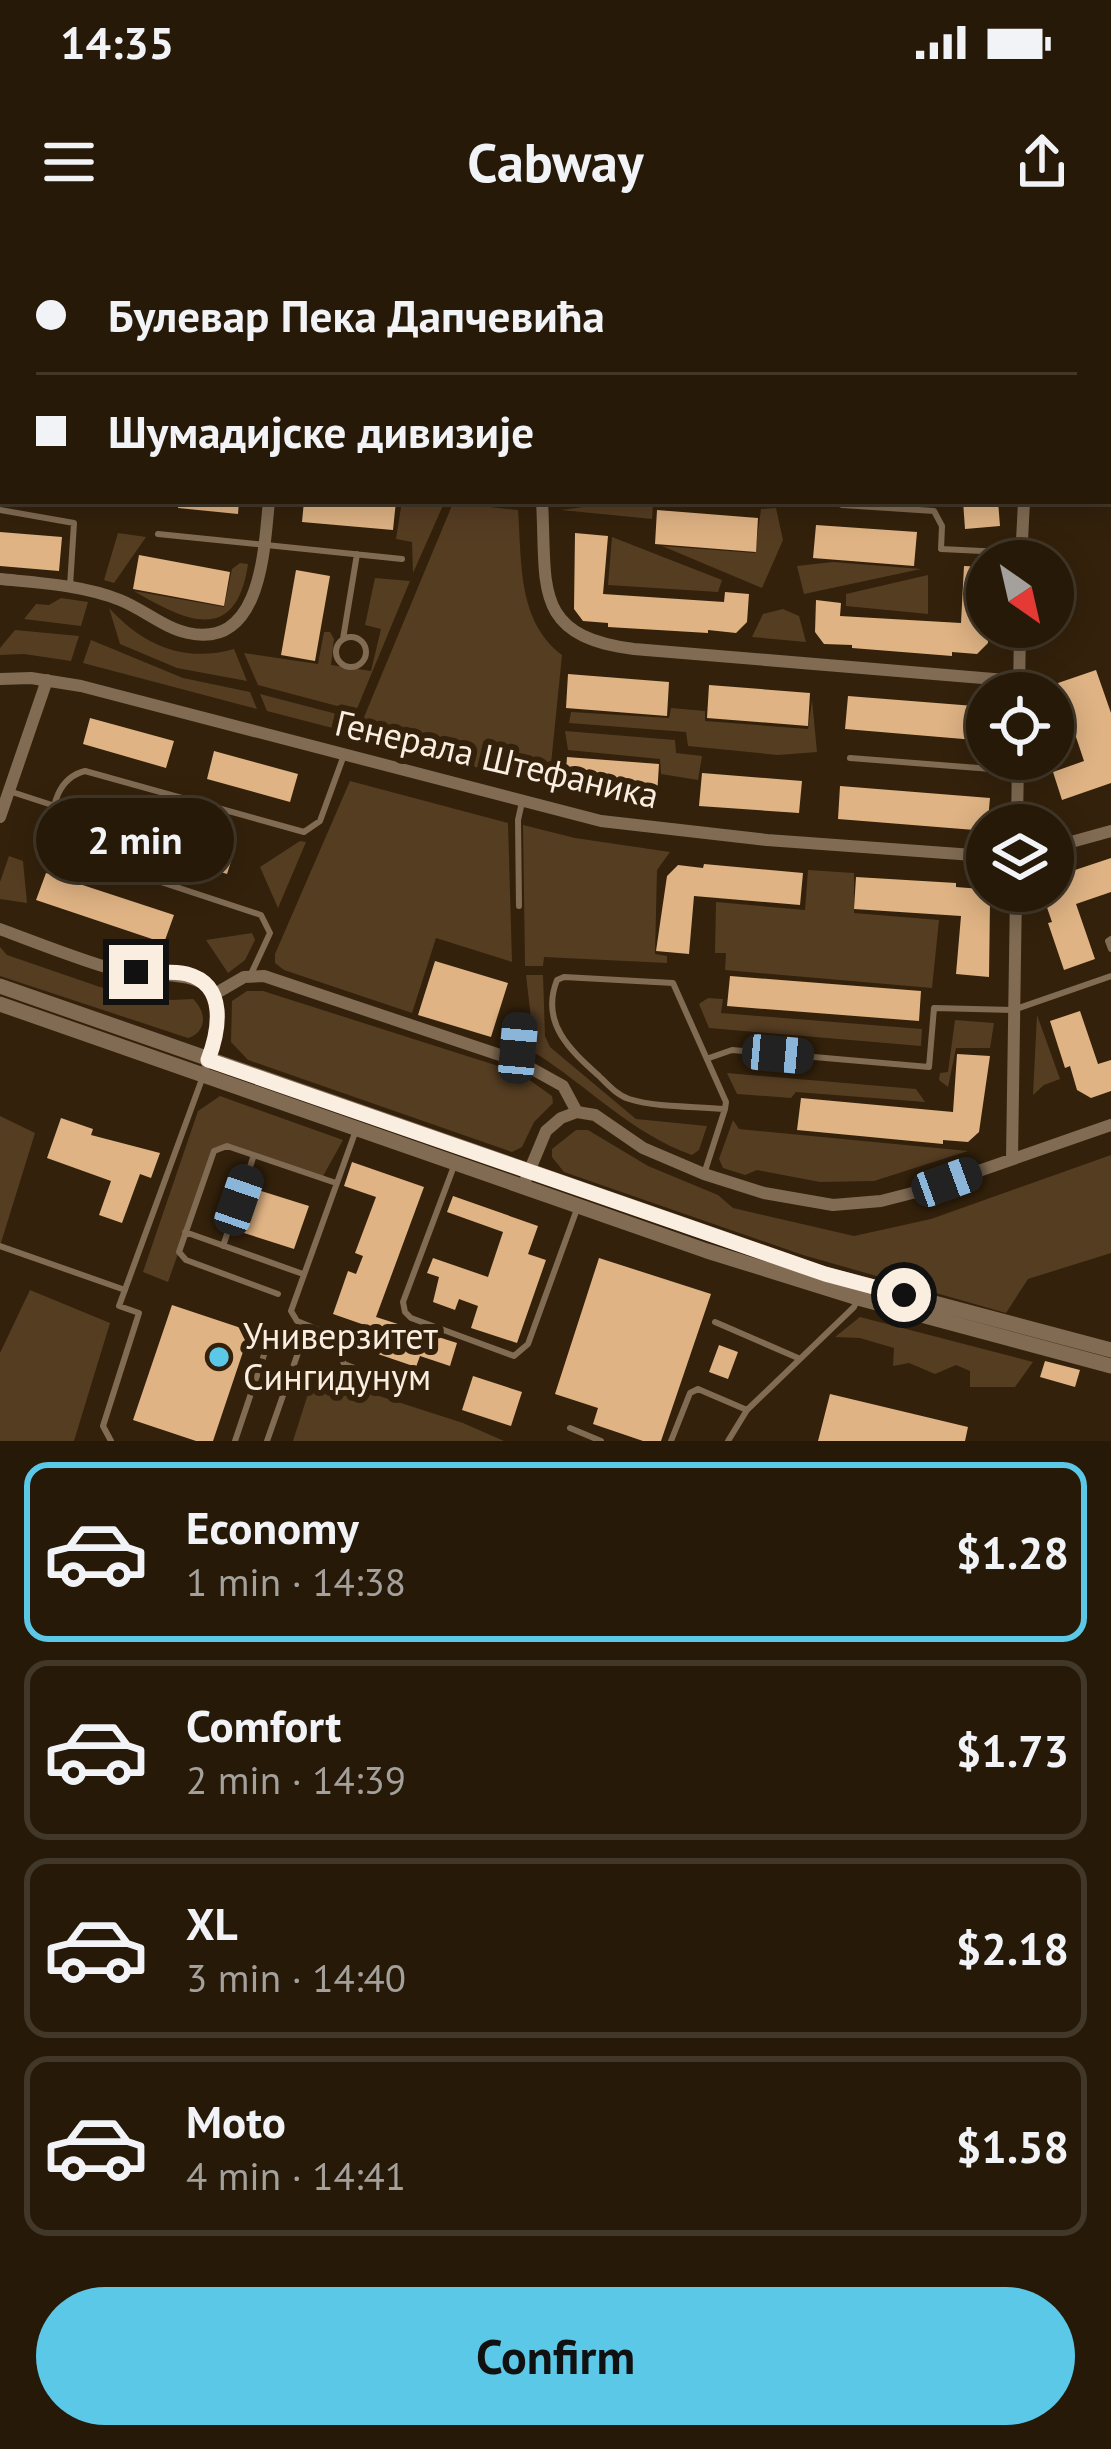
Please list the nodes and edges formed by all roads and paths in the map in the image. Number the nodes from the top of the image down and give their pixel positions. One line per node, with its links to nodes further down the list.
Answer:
1 (269, 504): 8 (street)
2 (542, 504): 17 (street)
3 (861, 504): 9 (lane)
4 (1024, 504): 7 (street)
5 (0, 510): 13 (lane)
6 (158, 534): 8 (lane)
7 (1023, 540)
8 (264, 545): 10 (lane); 13 (street)
9 (966, 551)
10 (357, 554): 11 (lane); 14 (lane)
11 (402, 559)
12 (0, 579): 13 (street)
13 (70, 586)
14 (343, 639): 14 (lane)
15 (0, 679): 16 (street, Генерала Штефаника)
16 (47, 680): 18 (street, Генерала Штефаника); 21 (street)
17 (966, 682)
18 (344, 755): 22 (street, Генерала Штефаника); 23 (lane)
19 (850, 758): 20 (lane)
20 (966, 763)
21 (9, 791): 23 (lane); 24 (street)
22 (523, 801): 27 (street, Генерала Штефаника); 28 (lane)
23 (55, 806): 33 (lane)
24 (0, 817)
25 (1111, 831): 26 (street)
26 (1074, 842)
27 (966, 854)
28 (519, 906)
29 (1015, 912): 38 (street)
30 (0, 929): 36 (street)
31 (1111, 940): 32 (lane)
32 (1111, 950)
33 (251, 975): 36 (street); 41 (street)
34 (1111, 976): 38 (lane)
35 (0, 986): 42 (street)
36 (213, 995): 42 (street)
37 (0, 1004): 42 (street)
38 (1013, 1010): 40 (lane); 48 (street)
39 (520, 1022): 41 (lane)
40 (708, 1058): 43 (lane); 43 (lane)
41 (518, 1060): 44 (street)
42 (206, 1068): 46 (street); 51 (street); 58 (lane)
43 (725, 1109): 50 (lane)
44 (577, 1112): 50 (street); 51 (street)
45 (1111, 1125): 48 (street)
46 (358, 1127): 49 (street); 52 (lane)
47 (254, 1155): 52 (lane); 54 (lane); 56 (lane)
48 (1012, 1159): 50 (street)
49 (455, 1162): 51 (street); 53 (lane)
50 (704, 1174)
51 (527, 1179): 53 (street); 59 (street)
52 (336, 1183): 57 (lane)
53 (578, 1205): 59 (street)
54 (185, 1232): 56 (lane); 60 (lane)
55 (0, 1246): 58 (lane)
56 (223, 1246): 57 (lane)
57 (303, 1274): 67 (lane)
58 (125, 1290): 70 (lane)
59 (861, 1291): 64 (street); 65 (lane); 66 (street)
60 (278, 1294)
61 (715, 1322): 65 (lane)
62 (269, 1340): 71 (lane)
63 (299, 1350): 72 (lane)
64 (1111, 1350)
65 (798, 1358): 68 (lane)
66 (1111, 1366)
67 (392, 1382)
68 (748, 1410): 74 (lane); 75 (lane)
69 (571, 1428): 73 (lane)
70 (111, 1441)
71 (235, 1441)
72 (267, 1441)
73 (601, 1441)
74 (671, 1441)
75 (728, 1441)

